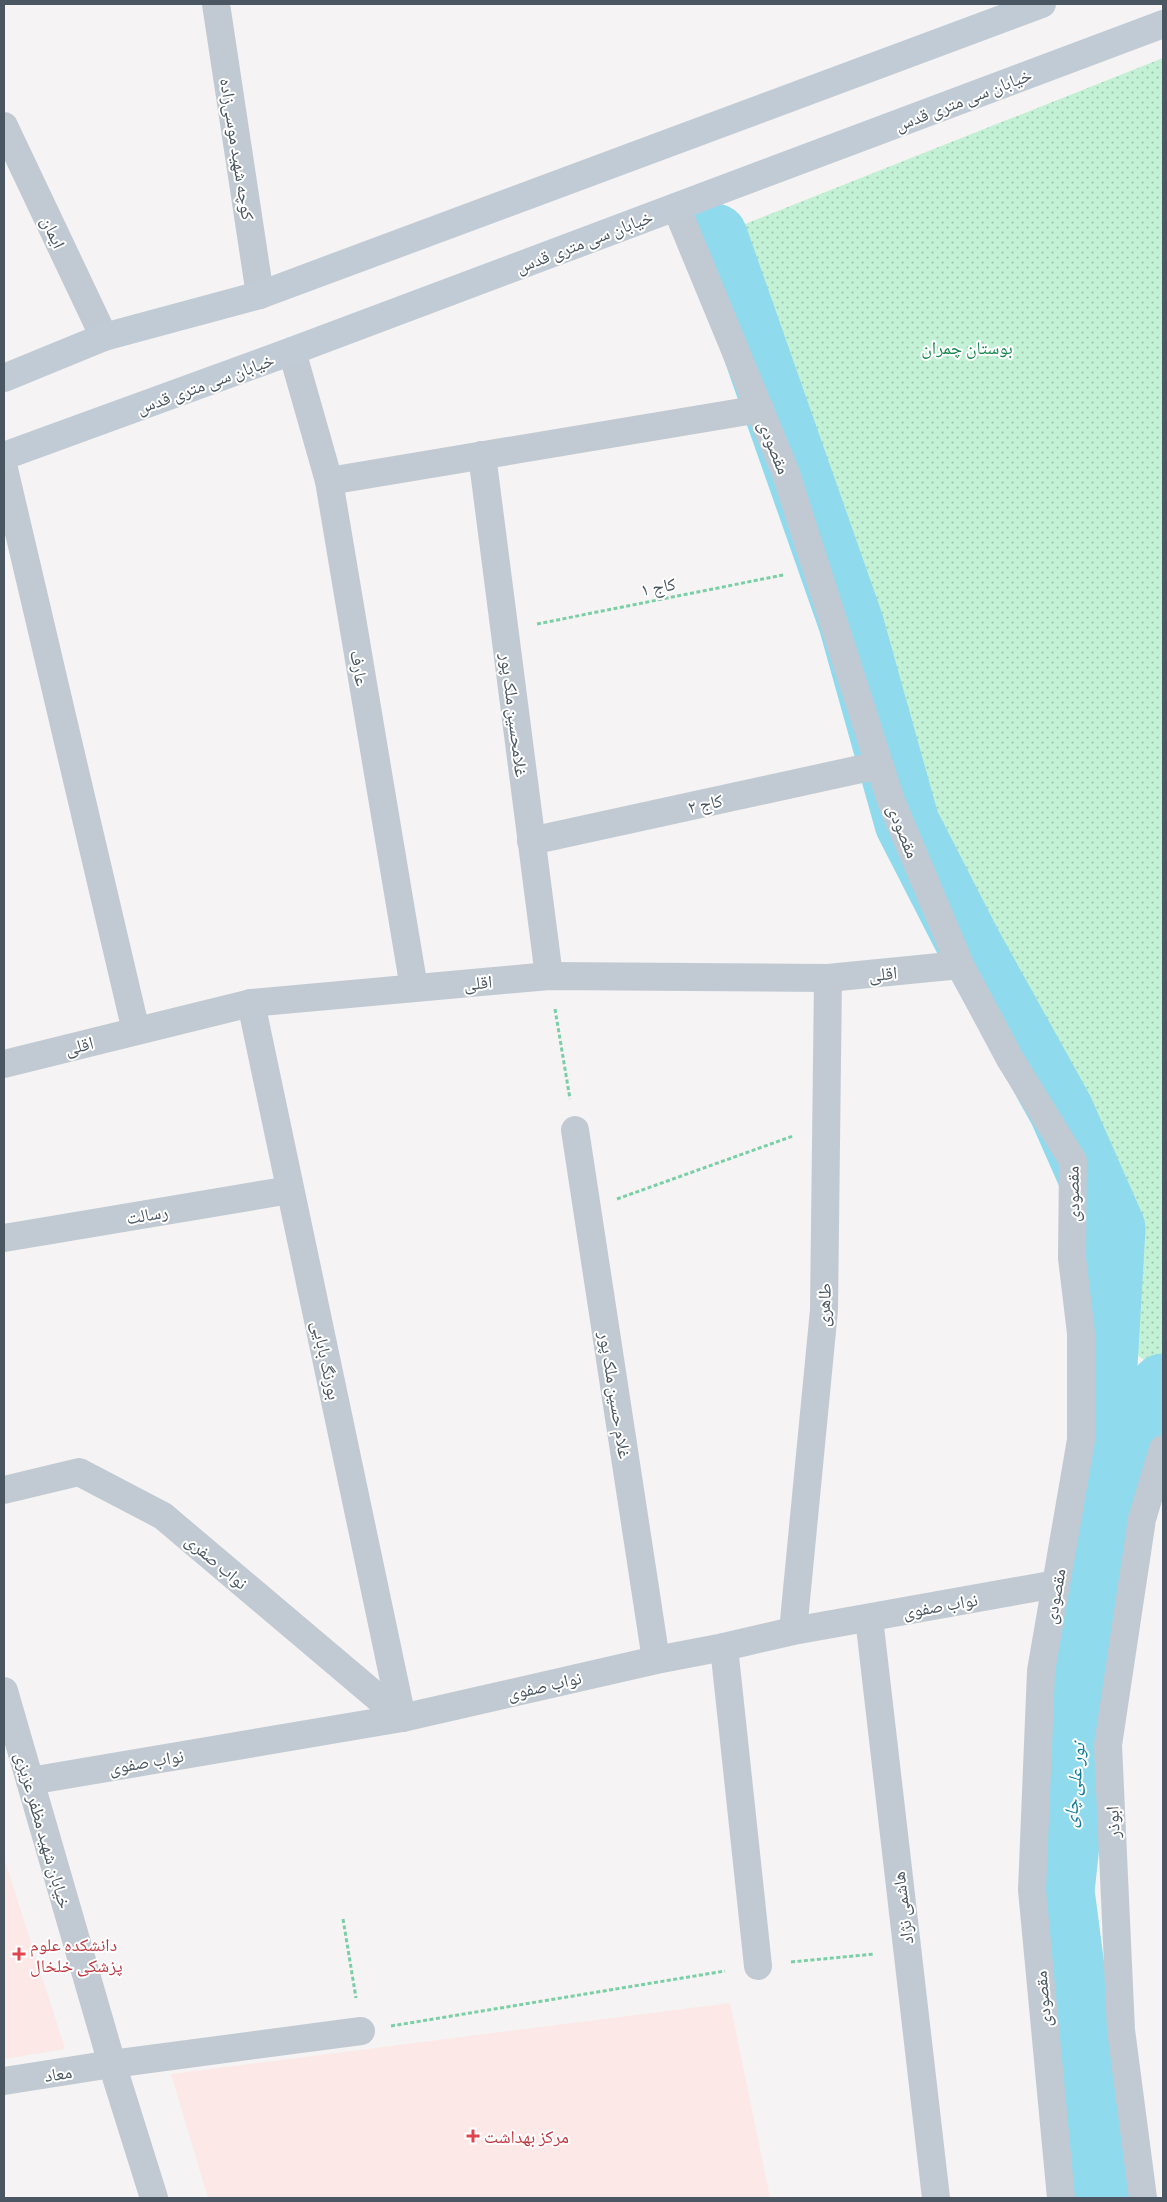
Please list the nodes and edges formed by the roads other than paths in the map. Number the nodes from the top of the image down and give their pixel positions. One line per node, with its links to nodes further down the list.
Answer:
1 (216, 4): 6 (street, کوچه شهید موسی‌زاده)
2 (1042, 4): 6 (main road)
3 (1163, 24): 5 (main road, خیابان سی متری قدس)
4 (4, 126): 7 (street, ایمان)
5 (676, 207): 8 (main road, خیابان سی متری قدس); 10 (street, مقصودی)
6 (260, 295): 7 (main road)
7 (104, 337): 9 (main road)
8 (292, 351): 12 (main road, خیابان سی متری قدس); 14 (street, عارف)
9 (4, 378)
10 (760, 409): 11 (street); 15 (street, مقصودی)
11 (482, 455): 14 (street); 16 (street, غلامحسین ملک پور)
12 (4, 456)
13 (4, 469): 22 (street)
14 (329, 481): 20 (street, عارف)
15 (879, 765): 16 (street, کاج ۲); 17 (street, مقصودی)
16 (531, 841): 18 (street, غلامحسین ملک پور)
17 (960, 965): 19 (street, اقلی); 29 (street, مقصودی)
18 (549, 976): 19 (street, اقلی); 20 (street, اقلی)
19 (828, 978): 31 (street, طاهری)
20 (414, 988): 21 (street, اقلی)
21 (251, 1003): 22 (street, اقلی); 25 (street, بورنگ بابایی)
22 (136, 1031): 23 (street, اقلی)
23 (4, 1064)
24 (575, 1130): 33 (street, غلام حسین ملک پور)
25 (290, 1190): 26 (street, رسالت); 35 (street, بورنگ بابایی)
26 (4, 1238)
27 (1163, 1449): 44 (street, ابوذر)
28 (4, 1490): 35 (street, نواب صفری)
29 (1056, 1584): 30 (street, نواب صفوی); 43 (street, مقصودی)
30 (869, 1618): 31 (street, نواب صفوی); 42 (street, هاشمی نژاد)
31 (793, 1631): 32 (street, نواب صفوی)
32 (724, 1647): 33 (street, نواب صفوی); 37 (street)
33 (656, 1660): 35 (street, نواب صفوی)
34 (4, 1691): 36 (street, خیابان شهید مظفر عزیزی)
35 (402, 1718): 36 (street, نواب صفوی)
36 (30, 1781): 39 (street, خیابان شهید مظفر عزیزی)
37 (758, 1966)
38 (361, 2031): 39 (street, معاد)
39 (112, 2064): 40 (street, معاد); 41 (street, خیابان شهید مظفر عزیزی)
40 (4, 2081)
41 (153, 2198)
42 (936, 2198)
43 (1061, 2198)
44 (1143, 2198)

